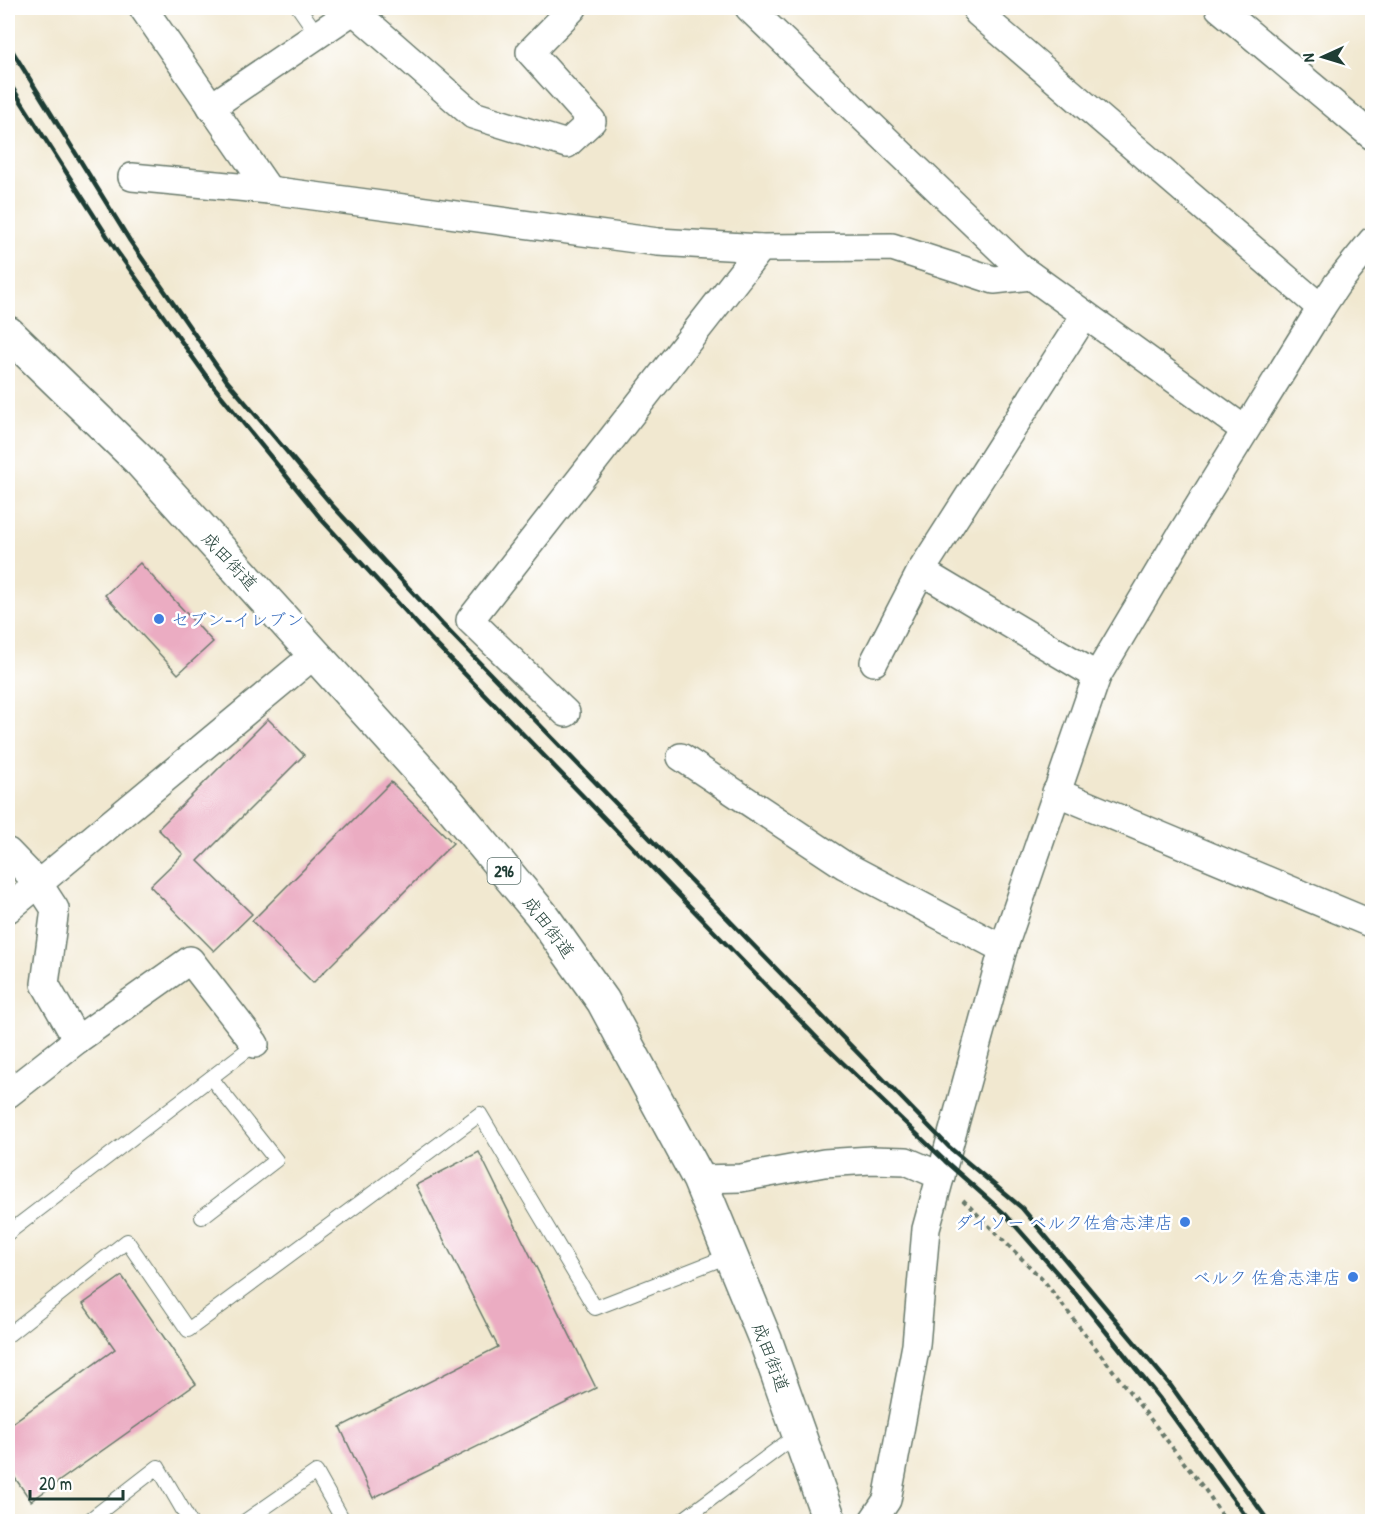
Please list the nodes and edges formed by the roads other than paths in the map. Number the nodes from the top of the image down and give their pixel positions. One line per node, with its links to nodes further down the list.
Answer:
1 (143, 8): 9 (street)
2 (299, 8): 8 (lane)
3 (573, 8): 7 (street)
4 (749, 8): 15 (street)
5 (989, 8): 16 (street)
6 (1219, 8): 10 (street)
7 (355, 9): 8 (street)
8 (317, 34): 9 (street)
9 (211, 106): 12 (street)
10 (1372, 136)
11 (132, 177): 12 (street)
12 (269, 190): 14 (street)
13 (1372, 241): 16 (street)
14 (761, 248): 15 (street); 24 (street)
15 (1030, 276): 17 (street)
16 (1321, 308): 19 (street)
17 (1085, 315): 19 (street); 20 (street)
18 (8, 333): 21 (highway, 成田街道 / 296)
19 (1245, 430): 23 (street)
20 (921, 571): 22 (street); 23 (street)
21 (315, 654): 28 (street); 37 (highway, 成田街道 / 296)
22 (874, 662)
23 (1097, 676): 26 (street)
24 (566, 713)
25 (681, 757): 31 (street)
26 (1056, 792): 30 (street); 31 (street)
27 (8, 852): 28 (street)
28 (38, 883): 29 (street); 32 (street)
29 (8, 909)
30 (1372, 924)
31 (1003, 949): 36 (street)
32 (77, 1040): 33 (street); 35 (street)
33 (255, 1044): 34 (lane)
34 (211, 1077): 38 (lane); 39 (lane)
35 (8, 1094)
36 (941, 1176): 37 (street); 49 (street)
37 (699, 1179): 40 (highway, 成田街道 / 296)
38 (202, 1217)
39 (8, 1233)
40 (730, 1255): 41 (lane); 42 (highway, 成田街道 / 296)
41 (8, 1335)
42 (800, 1433): 47 (lane); 48 (highway, 成田街道 / 296)
43 (87, 1521): 44 (lane)
44 (190, 1521)
45 (244, 1521): 46 (lane)
46 (344, 1521)
47 (680, 1521)
48 (830, 1521)
49 (872, 1521)

